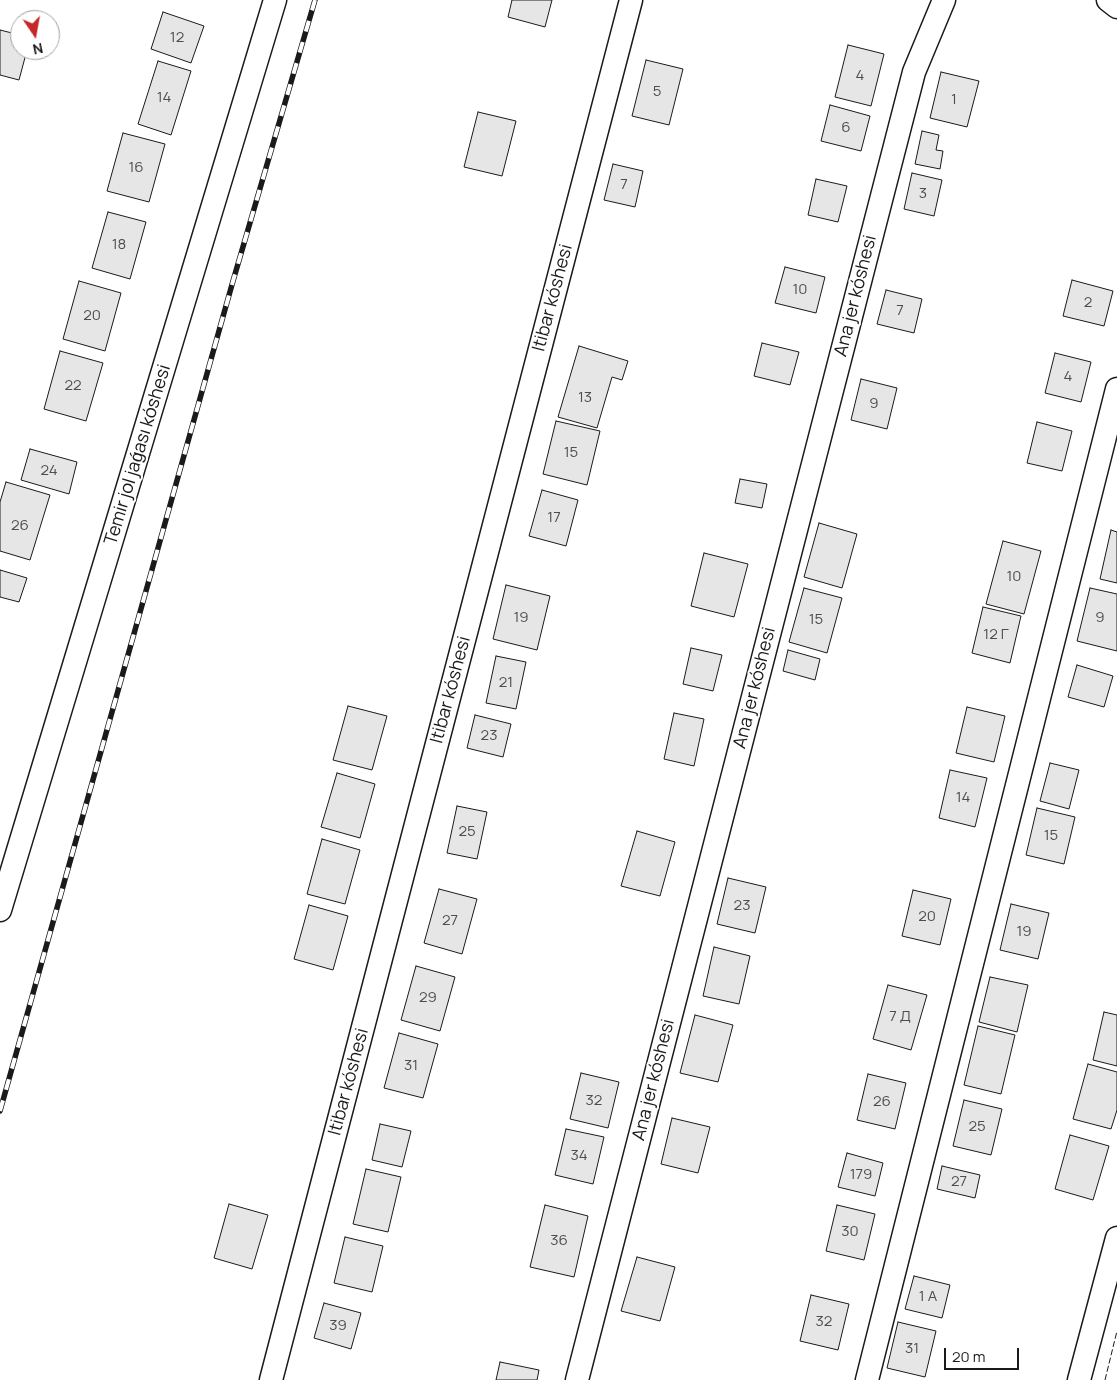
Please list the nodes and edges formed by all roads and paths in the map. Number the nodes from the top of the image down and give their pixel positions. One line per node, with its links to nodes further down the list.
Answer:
1 (275, 0): 7 (street, Temir jol jaǵası kóshesi)
2 (631, 0): 9 (street, Itibar kóshesi)
3 (944, 0): 10 (street, Ana jer kóshesi)
4 (1108, 0): 5 (street)
5 (1117, 7)
6 (1117, 389): 11 (street)
7 (0, 910)
8 (1117, 1238): 12 (street)
9 (271, 1380)
10 (577, 1380)
11 (866, 1380)
12 (1079, 1380)

